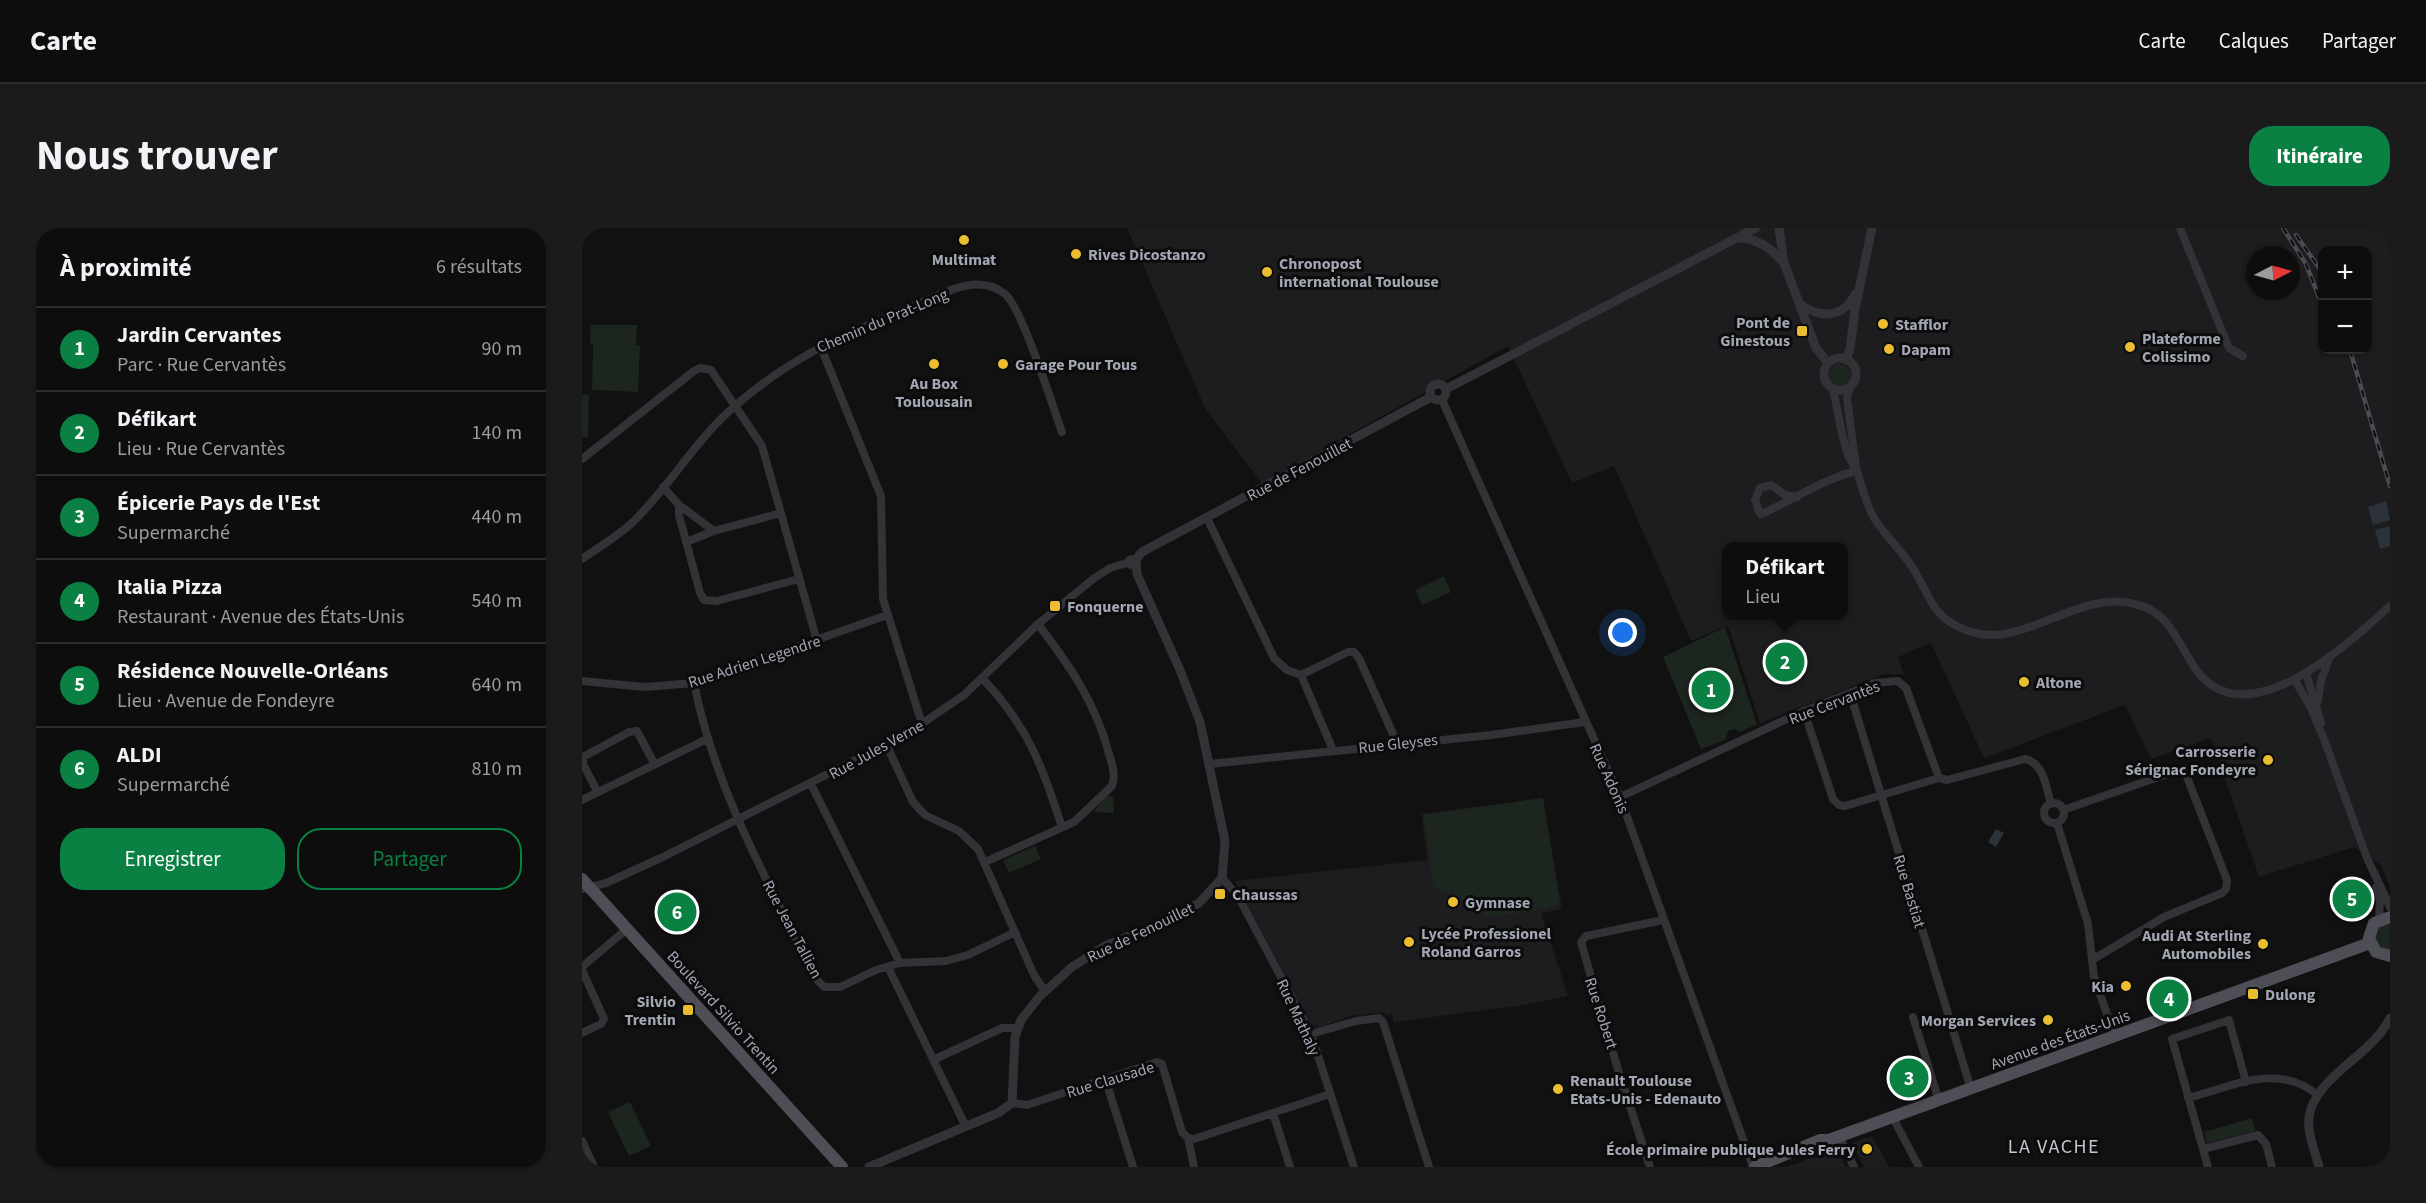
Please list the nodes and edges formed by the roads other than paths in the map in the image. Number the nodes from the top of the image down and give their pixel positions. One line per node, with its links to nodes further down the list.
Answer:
1 (1756, 228): 5 (street); 6 (street)
2 (1872, 228): 9 (street)
3 (2180, 228): 12 (street)
4 (1780, 232): 7 (street); 8 (street)
5 (1738, 238): 6 (street); 16 (street)
6 (1758, 243): 7 (street)
7 (1768, 246): 8 (street)
8 (1784, 263): 10 (street)
9 (1862, 281): 10 (street); 13 (street)
10 (1799, 303): 14 (street)
11 (820, 345): 20 (street, Chemin du Prat-Long); 21 (street, Chemin du Prat-Long); 35 (street)
12 (2243, 356)
13 (1846, 360): 14 (street); 15 (street)
14 (1828, 363): 17 (street)
15 (1850, 387): 17 (street); 23 (street)
16 (1446, 389): 18 (street); 19 (street)
17 (1833, 389): 23 (street)
18 (1431, 397): 19 (street); 28 (street, Rue de Fenouillet)
19 (1442, 400): 48 (street, Rue Adonis)
20 (735, 405): 22 (street); 24 (street, Chemin du Prat-Long); 27 (street)
21 (1062, 432)
22 (582, 459)
23 (1856, 469): 25 (street); 42 (street)
24 (663, 487): 26 (street); 31 (street, Chemin du Prat-Long)
25 (1797, 497): 25 (street)
26 (679, 505): 29 (street); 30 (street)
27 (781, 513): 29 (street); 33 (street)
28 (1207, 518): 32 (street, Rue de Fenouillet); 40 (street)
29 (714, 531): 30 (street)
30 (687, 542): 33 (street)
31 (582, 559)
32 (1134, 562): 36 (street, Rue Jules Verne); 56 (street)
33 (800, 579): 37 (street)
34 (2390, 606): 38 (street)
35 (887, 615): 37 (street, Rue Adrien Legendre); 49 (street)
36 (1038, 624): 41 (street, Rue Jules Verne); 67 (street)
37 (817, 641): 44 (street, Rue Adrien Legendre)
38 (2329, 659): 39 (street); 46 (street)
39 (2306, 673): 42 (street); 46 (street)
40 (1301, 675): 52 (street); 54 (street)
41 (983, 679): 49 (street, Rue Jules Verne); 67 (street)
42 (2294, 679): 51 (street)
43 (582, 681): 44 (street, Rue Adrien Legendre)
44 (694, 683): 50 (street)
45 (1850, 693): 47 (street, Rue Cervantès); 57 (street, Rue Cervantès); 60 (street, Rue Bastiat)
46 (2318, 708): 51 (street)
47 (1804, 711): 60 (street); 61 (street, Rue Cervantès)
48 (1585, 722): 52 (street, Rue Gleyses); 61 (street, Rue Adonis)
49 (922, 724): 53 (street, Rue Jules Verne)
50 (707, 739): 55 (street); 65 (street)
51 (2324, 739): 69 (street)
52 (1397, 743): 54 (street, Rue Gleyses)
53 (886, 744): 58 (street, Rue Jules Verne); 68 (street)
54 (1333, 750): 56 (street, Rue Gleyses)
55 (654, 764): 59 (street); 59 (street)
56 (1210, 764): 70 (street)
57 (1939, 778): 60 (street); 63 (street)
58 (811, 784): 65 (street, Rue Jules Verne); 80 (street)
59 (597, 791): 62 (street)
60 (1881, 795): 93 (street, Rue Bastiat)
61 (1620, 797): 74 (street, Rue Adonis)
62 (582, 800)
63 (2051, 804): 64 (street); 66 (street)
64 (2063, 810): 66 (street); 79 (street)
65 (738, 819): 71 (street, Rue Jules Verne); 81 (street, Rue Jean Tallien)
66 (2056, 823): 79 (street)
67 (1062, 827): 68 (street)
68 (985, 862): 76 (street)
69 (2372, 871): 72 (street); 73 (street)
70 (1222, 878): 83 (street, Rue de Fenouillet); 88 (street, Rue Mathaly)
71 (585, 885): 75 (main road, Boulevard Silvio Trentin)
72 (2390, 907)
73 (2384, 918): 77 (main road)
74 (1663, 920): 114 (street, Rue Robert); 115 (street, Rue Adonis)
75 (627, 928): 82 (street); 107 (main road, Boulevard Silvio Trentin)
76 (1015, 932): 80 (street, Rue Jean Tallien); 83 (street)
77 (2370, 943): 78 (main road); 89 (main road, Avenue des États-Unis)
78 (2390, 956)
79 (2091, 960): 89 (street)
80 (900, 963): 81 (street, Rue Jean Tallien)
81 (888, 967): 90 (street)
82 (582, 968): 87 (street)
83 (1045, 991): 86 (street, Rue de Fenouillet)
84 (1913, 1017): 97 (street)
85 (2390, 1018): 95 (street)
86 (1017, 1028): 90 (street); 98 (street, Rue de Fenouillet)
87 (582, 1033)
88 (1311, 1034): 94 (street, Rue Mathaly); 113 (street)
89 (2115, 1037): 93 (main road, Avenue des États-Unis)
90 (933, 1060): 101 (street)
91 (1105, 1078): 98 (street, Rue Clausade); 102 (street, Rue Clausade); 109 (street)
92 (2246, 1082): 95 (street); 96 (street); 96 (street)
93 (1971, 1089): 97 (main road, Avenue des États-Unis)
94 (1330, 1094): 99 (street); 112 (street, Rue Mathaly)
95 (2318, 1095): 120 (street)
96 (2188, 1098): 105 (street)
97 (1939, 1101): 100 (main road, Avenue des États-Unis)
98 (1012, 1103): 101 (street)
99 (1273, 1113): 102 (street); 111 (street)
100 (1893, 1118): 103 (main road, Avenue des États-Unis); 117 (street)
101 (966, 1127): 108 (street)
102 (1188, 1138): 110 (street)
103 (1834, 1138): 115 (main road, Avenue des États-Unis); 116 (street)
104 (582, 1141): 106 (street)
105 (2203, 1149): 118 (street); 119 (street)
106 (594, 1167)
107 (842, 1167)
108 (869, 1167)
109 (1133, 1167)
110 (1194, 1167)
111 (1290, 1167)
112 (1354, 1167)
113 (1429, 1167)
114 (1650, 1167)
115 (1754, 1167)
116 (1854, 1167)
117 (1918, 1167)
118 (2208, 1167)
119 (2272, 1167)
120 (2319, 1167)

